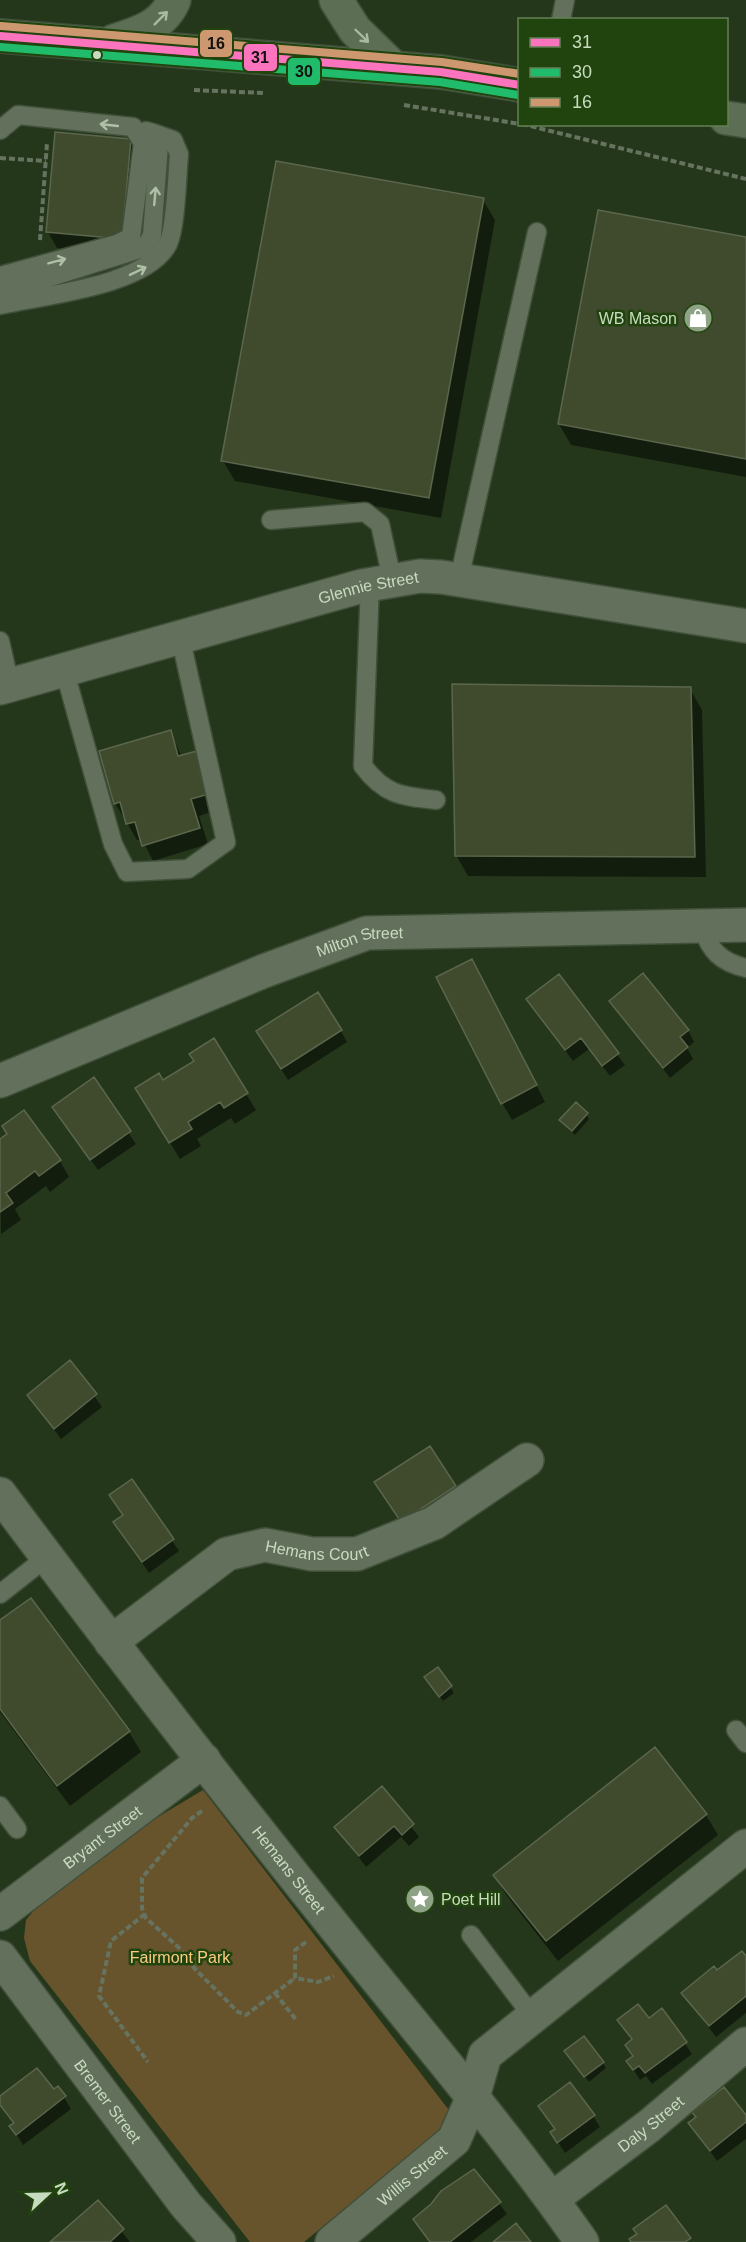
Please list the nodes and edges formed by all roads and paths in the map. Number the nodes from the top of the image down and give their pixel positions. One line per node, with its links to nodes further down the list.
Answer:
1 (174, 0): 6 (main road, one-way to 1)
2 (336, 0): 7 (main road, one-way to 7)
3 (565, 0): 4 (lane)
4 (561, 18)
5 (0, 36): 6 (main road)
6 (104, 44): 7 (main road)
7 (393, 68): 8 (main road)
8 (518, 84)
9 (194, 90): 10 (path)
10 (276, 94)
11 (393, 103): 14 (path)
12 (728, 118): 13 (main road)
13 (746, 121)
14 (518, 124)
15 (529, 126): 22 (path)
16 (133, 127): 17 (lane, one-way to 17); 19 (lane); 25 (lane, one-way to 16)
17 (0, 129)
18 (48, 133): 21 (path)
19 (153, 133): 26 (lane, one-way to 19); 27 (lane, one-way to 19)
20 (0, 158): 21 (path)
21 (46, 161): 24 (path)
22 (746, 178)
23 (537, 232): 29 (lane)
24 (40, 246)
25 (0, 276)
26 (0, 293)
27 (0, 305)
28 (271, 520): 30 (lane)
29 (459, 579): 30 (street, Glennie Street); 31 (street, Glennie Street)
30 (381, 582): 32 (street, Glennie Street); 36 (lane)
31 (746, 626)
32 (180, 636): 34 (street, Glennie Street); 34 (lane)
33 (0, 641): 35 (lane)
34 (64, 669): 35 (street, Glennie Street)
35 (5, 686)
36 (436, 800)
37 (746, 926): 38 (street, Milton Street)
38 (702, 927): 39 (lane); 40 (street, Milton Street)
39 (746, 968)
40 (0, 1080)
41 (527, 1460): 45 (street, Hemans Court)
42 (0, 1494): 43 (street, Hemans Street)
43 (47, 1557): 44 (lane); 45 (street, Hemans Street)
44 (0, 1594)
45 (111, 1642): 46 (street, Hemans Street)
46 (204, 1760): 51 (street, Bryant Street); 63 (street, Hemans Street)
47 (0, 1806): 49 (lane)
48 (207, 1808): 52 (path)
49 (17, 1829)
50 (746, 1846): 59 (street, Willis Street)
51 (0, 1914)
52 (145, 1914): 58 (path); 62 (path)
53 (471, 1935): 59 (lane)
54 (309, 1940): 57 (path)
55 (0, 1957): 65 (street, Bremer Street)
56 (338, 1974): 57 (path)
57 (295, 1978): 58 (path)
58 (275, 1993): 60 (path)
59 (533, 2017): 63 (street, Willis Street)
60 (297, 2021)
61 (746, 2044): 64 (street, Daly Street)
62 (148, 2062)
63 (473, 2097): 64 (street, Hemans Street); 66 (street, Willis Street)
64 (552, 2199): 67 (street, Hemans Street)
65 (219, 2242)
66 (332, 2242)
67 (582, 2242)

